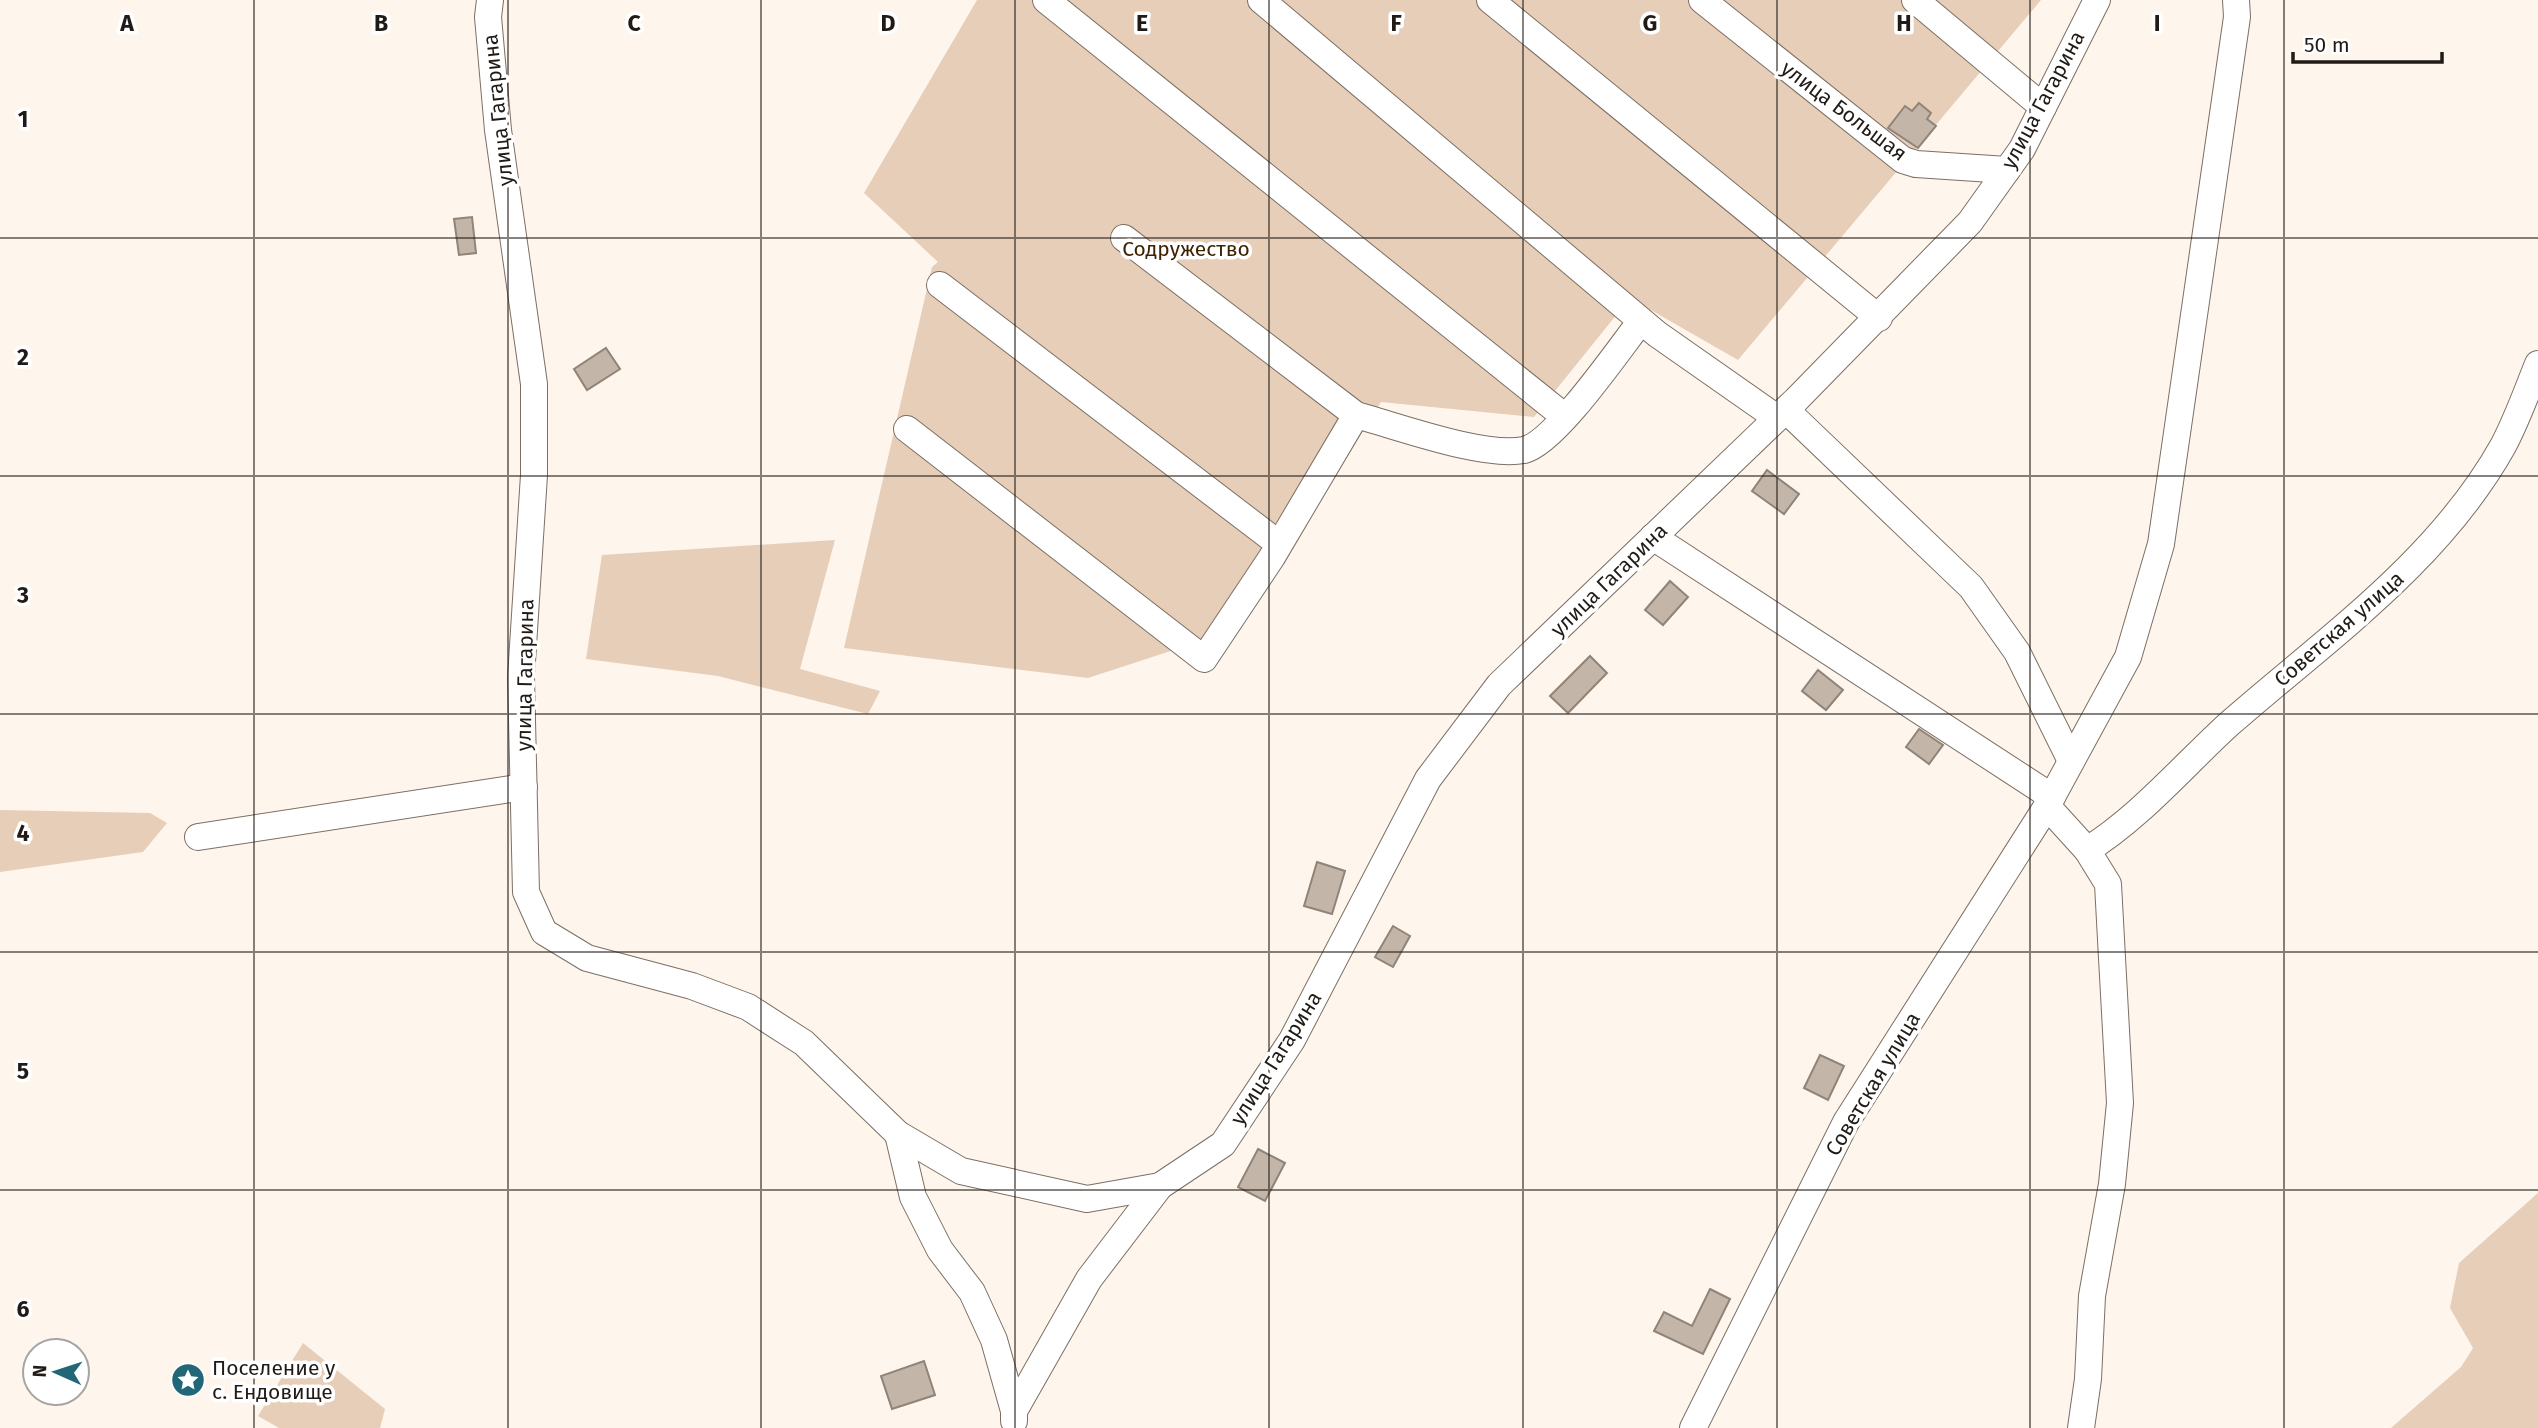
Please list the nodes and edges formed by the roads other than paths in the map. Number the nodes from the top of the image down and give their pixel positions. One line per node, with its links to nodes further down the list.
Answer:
1 (490, 0): 23 (street, улица Гагарина)
2 (1046, 0): 18 (street)
3 (1261, 0): 14 (street)
4 (1490, 0): 13 (street)
5 (1702, 0): 10 (street, улица Большая)
6 (1915, 0): 9 (street)
7 (2097, 0): 9 (street, улица Гагарина)
8 (2236, 0): 22 (street, Советская улица)
9 (2043, 107): 10 (street, улица Гагарина)
10 (2007, 170): 13 (street, улица Гагарина)
11 (1124, 238): 17 (street)
12 (940, 285): 21 (street)
13 (1879, 318): 16 (street, улица Гагарина)
14 (1642, 321): 16 (street); 18 (street)
15 (2538, 363): 26 (street, Советская улица)
16 (1781, 414): 20 (street, улица Гагарина); 22 (street)
17 (1356, 415): 18 (street); 21 (street)
18 (1564, 417)
19 (907, 429): 21 (street)
20 (1653, 537): 24 (street); 28 (street, улица Гагарина)
21 (1279, 544)
22 (2071, 761): 24 (street, Советская улица)
23 (524, 787): 25 (street); 27 (street, улица Гагарина)
24 (2050, 801): 26 (street); 30 (street, Советская улица)
25 (198, 837)
26 (2087, 850): 31 (street)
27 (898, 1134): 28 (street, улица Гагарина); 29 (street, улица Гагарина)
28 (1160, 1186): 29 (street, улица Гагарина)
29 (1014, 1420)
30 (1693, 1428)
31 (2081, 1428)

